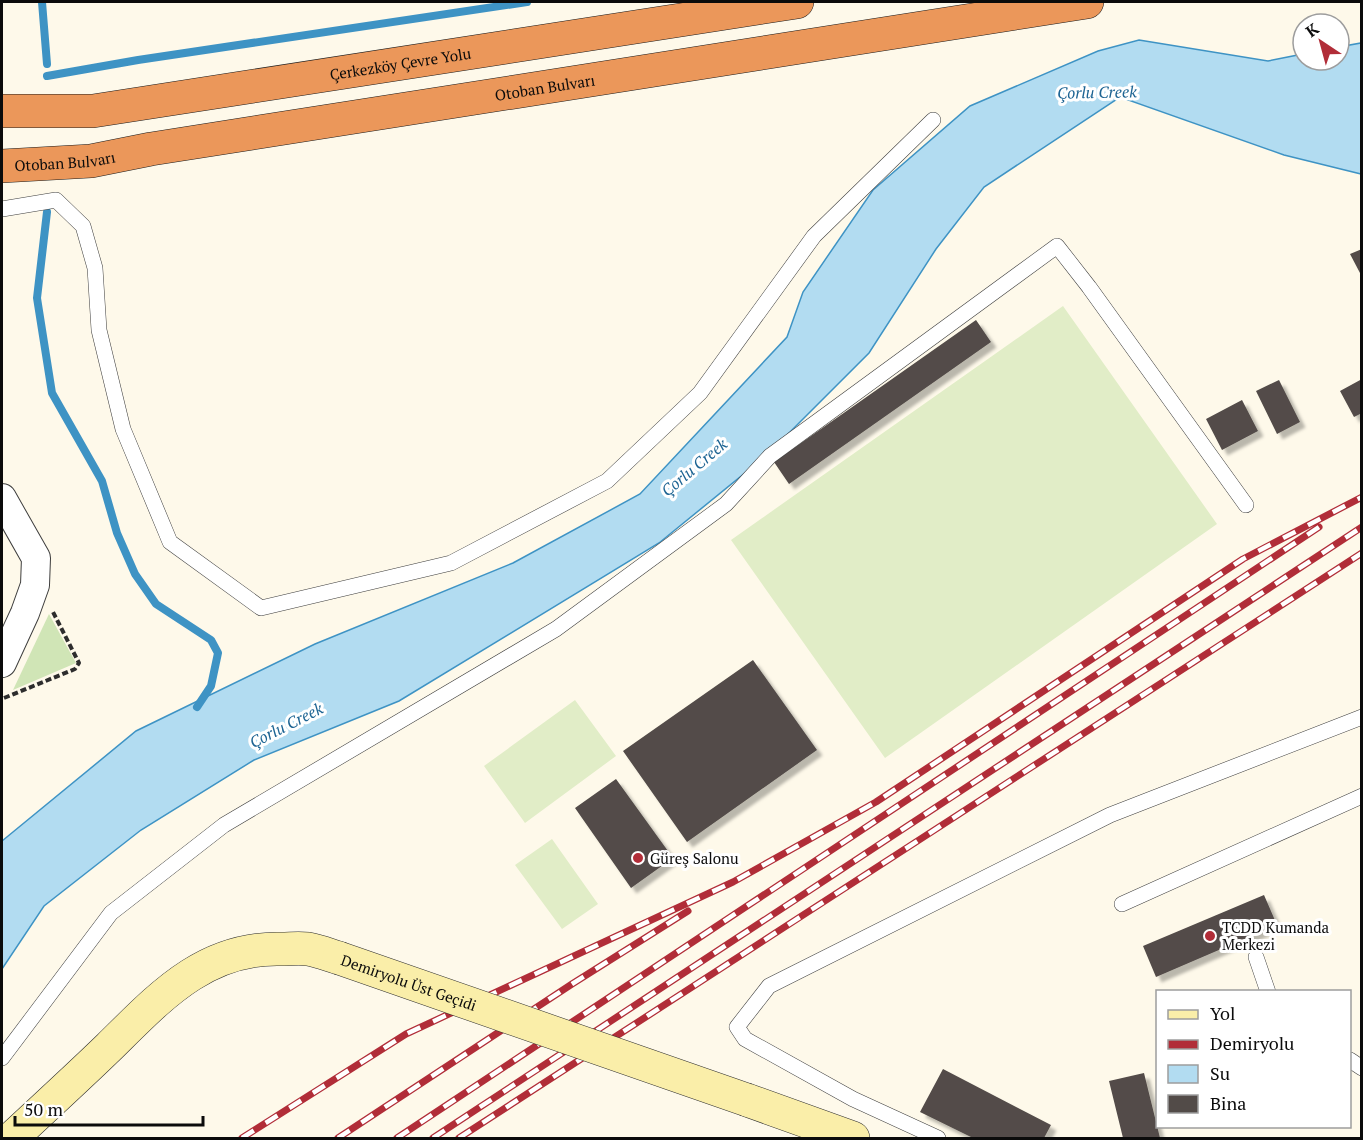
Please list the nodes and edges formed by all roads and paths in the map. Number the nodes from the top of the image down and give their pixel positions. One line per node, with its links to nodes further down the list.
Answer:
1 (797, 2): 3 (highway, Çerkezköy Çevre Yolu)
2 (1088, 2): 5 (highway, Otoban Bulvarı)
3 (2, 111)
4 (933, 120): 6 (lane)
5 (2, 166)
6 (2, 209)
7 (2, 498): 10 (street)
8 (1246, 505): 17 (lane)
9 (49, 605): 11 (path)
10 (2, 663)
11 (4, 698)
12 (1362, 717): 20 (lane)
13 (1362, 796): 14 (lane)
14 (1122, 904)
15 (1256, 957): 16 (lane)
16 (1267, 990)
17 (2, 1058)
18 (12, 1138): 19 (street, Demiryolu Üst Geçidi, bridge)
19 (853, 1138)
20 (938, 1138)

